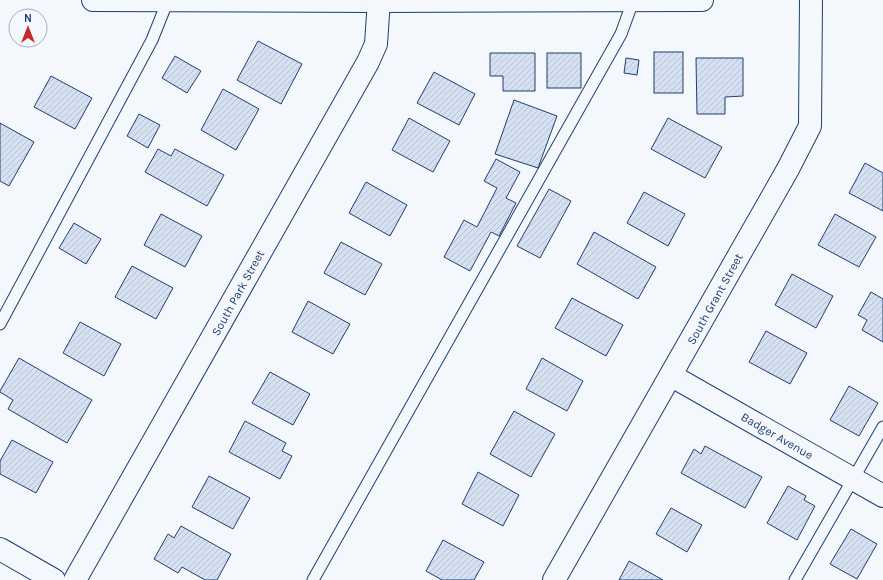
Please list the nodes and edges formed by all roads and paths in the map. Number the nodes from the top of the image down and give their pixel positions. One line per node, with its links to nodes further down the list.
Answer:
1 (93, 0): 2 (street)
2 (168, 0): 5 (street); 8 (lane)
3 (702, 0): 7 (street)
4 (811, 0): 9 (street, South Grant Street)
5 (379, 1): 6 (street); 15 (street, South Park Street)
6 (590, 1): 7 (street)
7 (633, 1): 16 (lane)
8 (0, 324)
9 (672, 376): 11 (street, Badger Avenue); 17 (street, South Grant Street)
10 (883, 427): 11 (lane)
11 (854, 479): 12 (street, Badger Avenue); 18 (lane)
12 (883, 496)
13 (0, 549): 14 (street)
14 (54, 580)
15 (75, 580)
16 (313, 580)
17 (554, 580)
18 (795, 580)

